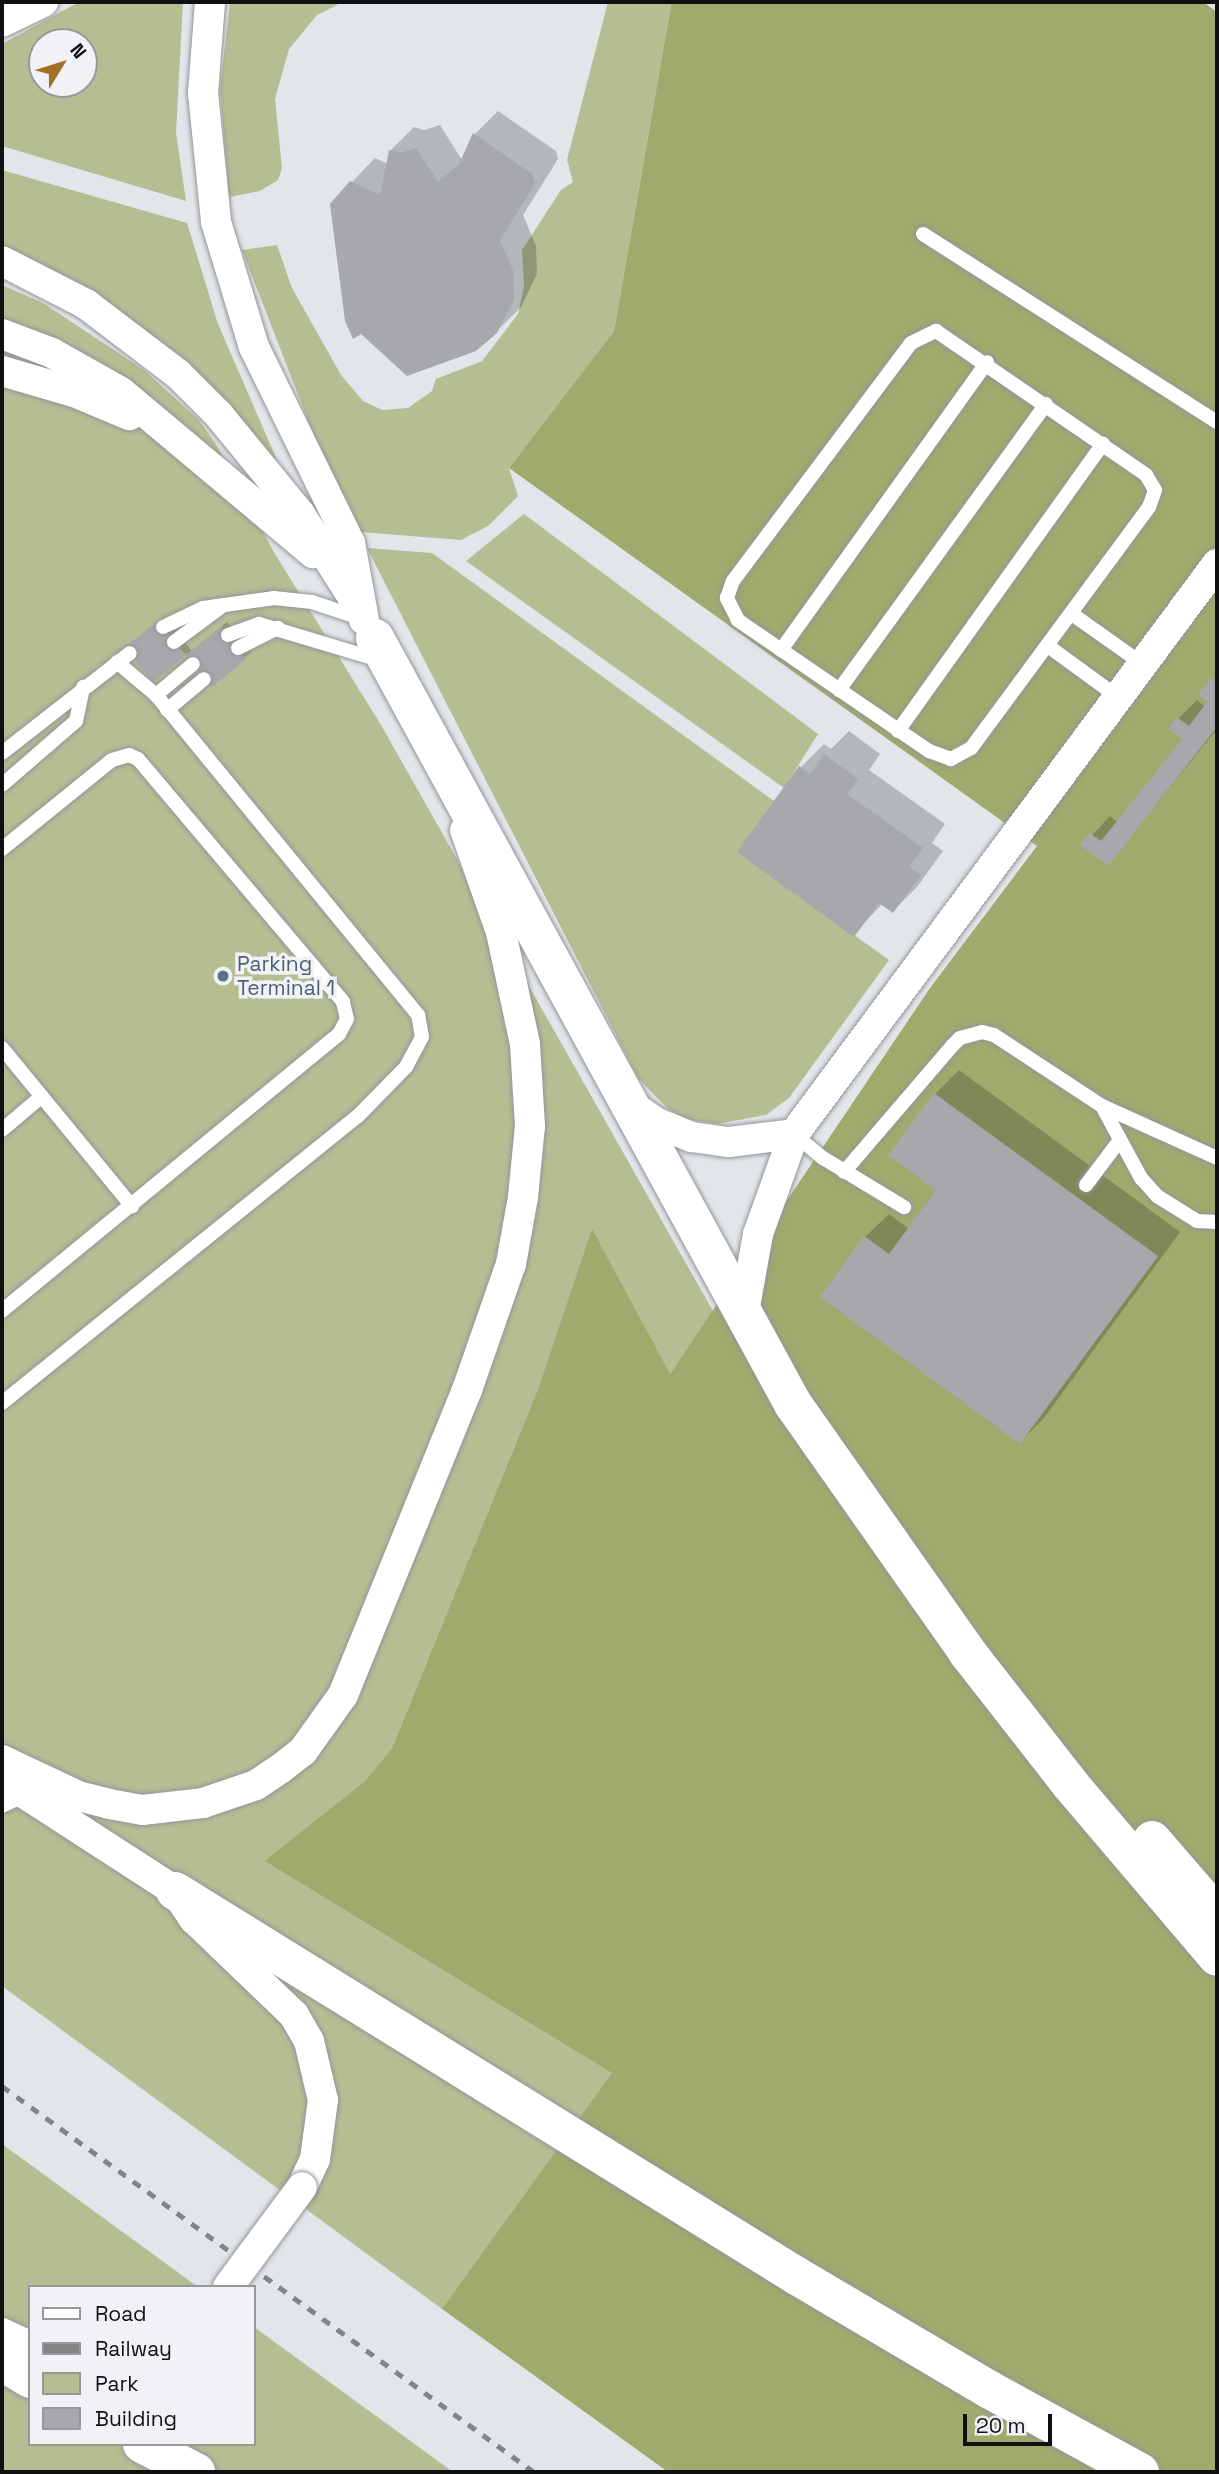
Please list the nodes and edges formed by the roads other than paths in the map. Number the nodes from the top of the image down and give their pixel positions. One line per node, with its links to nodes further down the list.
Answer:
1 (43, 2): 3 (street)
2 (210, 2): 20 (street)
3 (2, 22)
4 (923, 234): 10 (lane)
5 (2, 261): 14 (street)
6 (2, 334): 11 (street)
7 (987, 362): 9 (lane); 24 (lane); 24 (lane)
8 (2, 371): 11 (street)
9 (1046, 404): 12 (lane); 31 (lane)
10 (1217, 422)
11 (183, 441): 14 (street)
12 (1103, 444): 16 (lane); 35 (lane)
13 (1217, 564): 28 (street)
14 (343, 579): 20 (street)
15 (225, 604): 17 (lane); 20 (lane); 21 (lane)
16 (1072, 614): 22 (lane); 28 (lane)
17 (163, 627)
18 (279, 628): 19 (lane); 20 (lane); 23 (lane)
19 (228, 635)
20 (376, 641): 37 (main road)
21 (174, 642)
22 (1048, 646): 33 (lane); 35 (lane)
23 (238, 648)
24 (781, 650): 31 (lane)
25 (130, 653): 26 (lane)
26 (117, 662): 30 (lane); 32 (lane)
27 (193, 664): 32 (lane)
28 (1144, 665): 33 (street)
29 (204, 678): 34 (lane)
30 (83, 687): 36 (lane); 38 (lane)
31 (839, 690): 35 (lane)
32 (156, 695): 34 (lane)
33 (1119, 698): 45 (street)
34 (167, 710): 55 (lane)
35 (898, 731)
36 (2, 753)
37 (441, 760): 42 (main road); 57 (street)
38 (2, 785)
39 (2, 849): 50 (lane)
40 (2, 1048): 41 (lane)
41 (42, 1097): 44 (lane); 50 (lane)
42 (626, 1101): 45 (street); 54 (main road)
43 (1102, 1106): 46 (lane); 47 (lane); 48 (lane)
44 (2, 1130)
45 (794, 1134): 48 (lane); 54 (street)
46 (1120, 1140): 49 (lane); 52 (lane)
47 (1217, 1158)
48 (844, 1172): 51 (lane)
49 (1086, 1185)
50 (132, 1206): 53 (lane)
51 (904, 1208)
52 (1217, 1222)
53 (2, 1311)
54 (744, 1312): 56 (main road)
55 (2, 1403)
56 (793, 1404): 61 (main road); 62 (main road)
57 (2, 1760)
58 (2, 1779): 59 (street)
59 (14, 1800): 60 (street)
60 (174, 1891): 63 (street, bridge); 70 (main road)
61 (1217, 1915)
62 (1217, 1957)
63 (229, 2285)
64 (2, 2333): 65 (street)
65 (28, 2345)
66 (2, 2362): 67 (main road)
67 (28, 2378)
68 (146, 2446): 69 (main road)
69 (196, 2472)
70 (1140, 2472)

